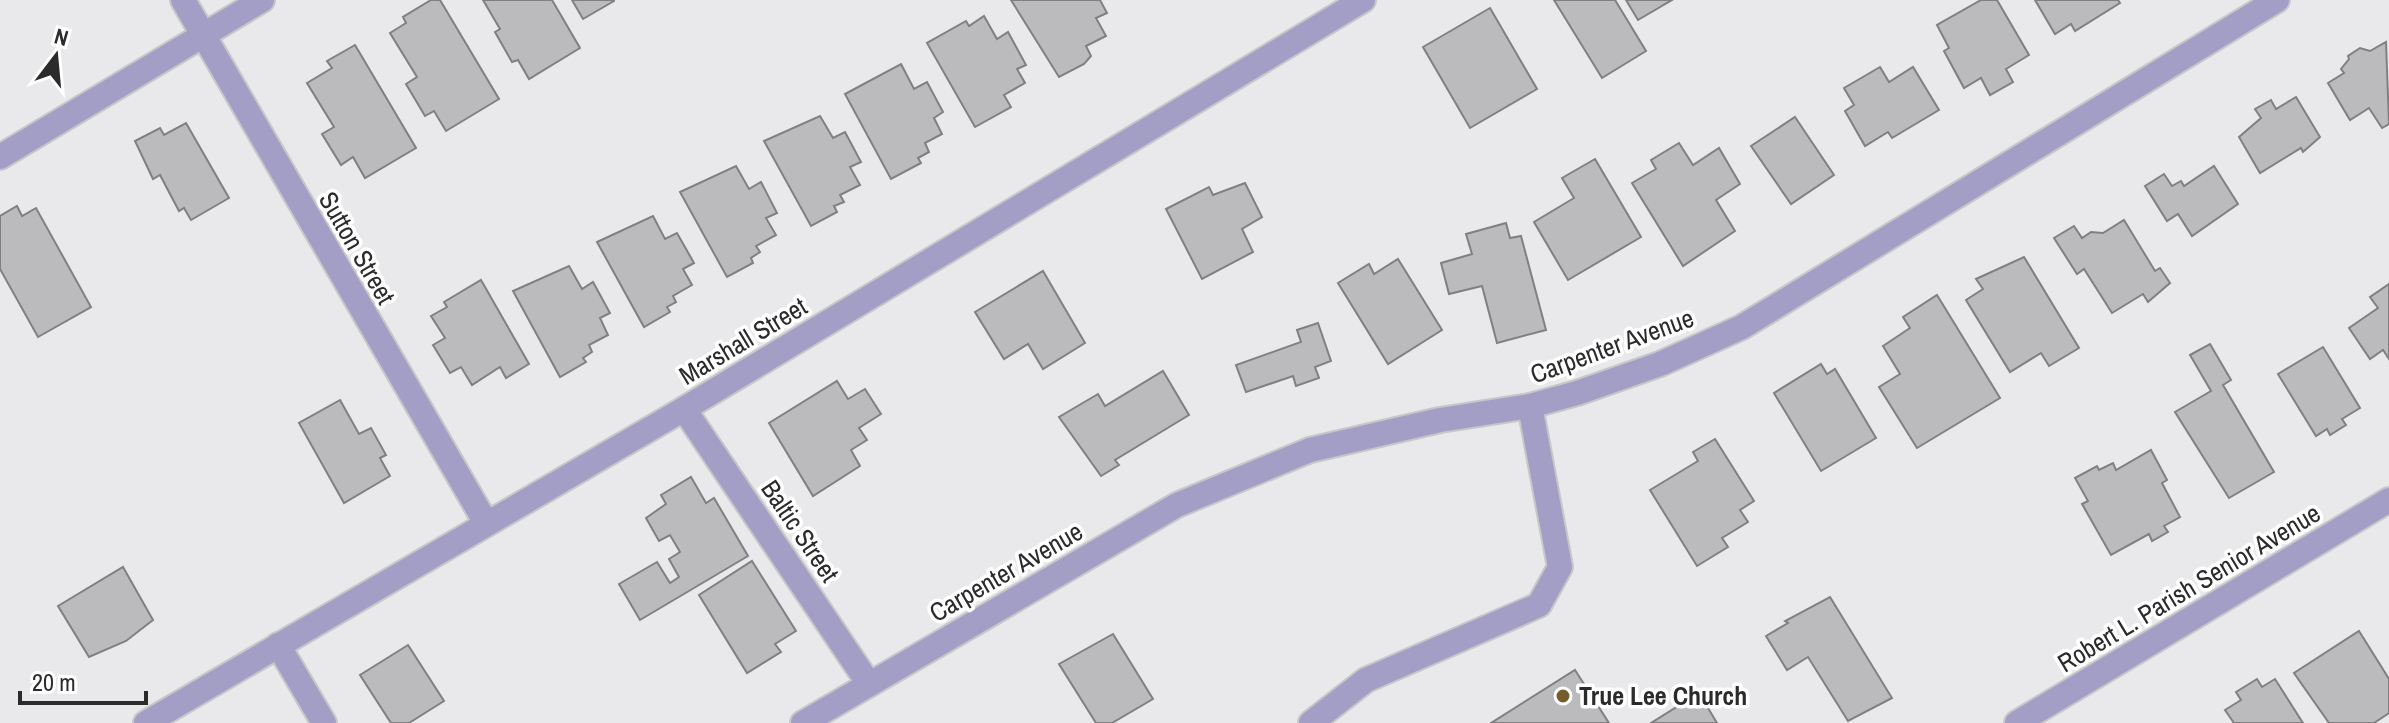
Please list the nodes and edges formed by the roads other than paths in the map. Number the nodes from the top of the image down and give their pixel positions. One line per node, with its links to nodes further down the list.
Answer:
1 (183, 0): 5 (street, Sutton Street)
2 (262, 0): 5 (street)
3 (1363, 0): 8 (street, Marshall Street)
4 (2277, 0): 7 (street, Carpenter Avenue)
5 (202, 36): 6 (street); 10 (street, Sutton Street)
6 (0, 157)
7 (1530, 406): 12 (street, Carpenter Avenue); 16 (street)
8 (684, 409): 10 (street, Marshall Street); 12 (street, Baltic Street)
9 (2389, 500): 17 (street, Robert L. Parish Senior Avenue)
10 (486, 523): 11 (street, Marshall Street)
11 (278, 645): 13 (street, Marshall Street); 14 (street)
12 (869, 684): 15 (street, Carpenter Avenue)
13 (146, 723)
14 (324, 723)
15 (803, 723)
16 (1311, 723)
17 (2017, 723)

